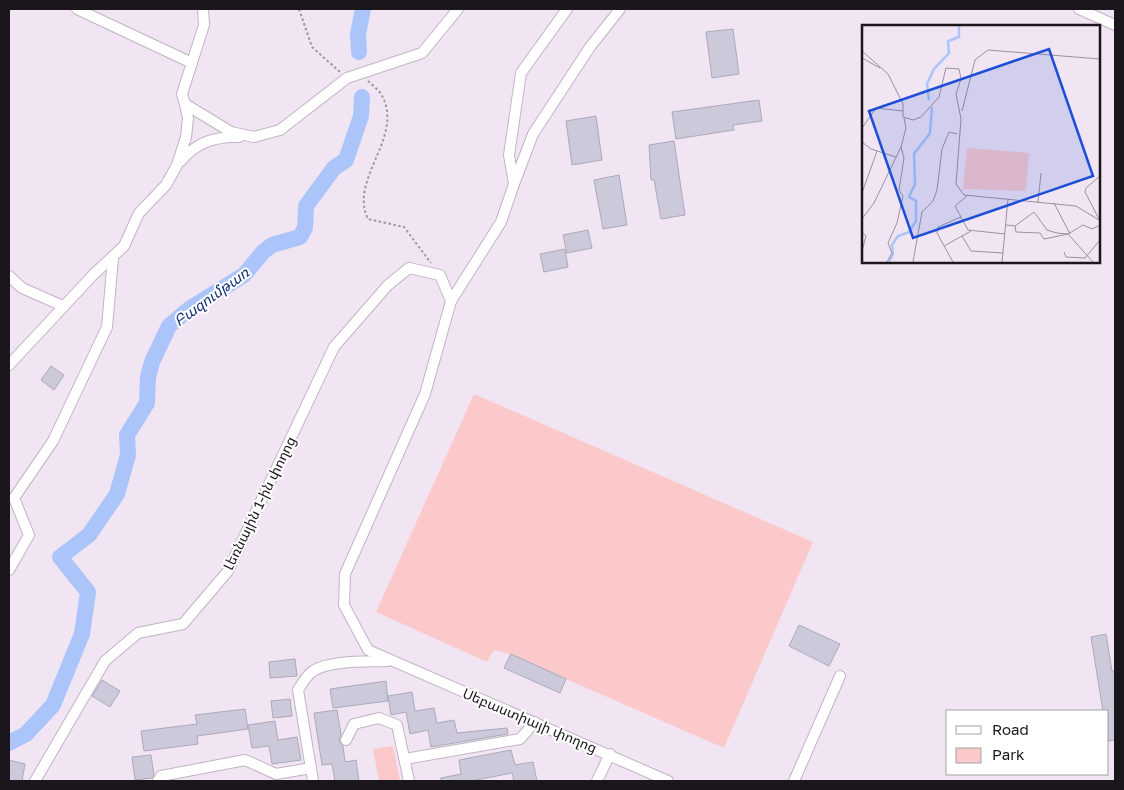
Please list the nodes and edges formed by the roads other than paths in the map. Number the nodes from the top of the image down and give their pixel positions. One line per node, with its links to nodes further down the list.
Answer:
1 (77, 9): 8 (street)
2 (202, 9): 8 (street)
3 (458, 9): 10 (street)
4 (566, 9): 12 (street)
5 (620, 9): 12 (street, Սեբաստիայի փողոց)
6 (1079, 9): 7 (street)
7 (1115, 25)
8 (192, 63): 9 (street)
9 (185, 104): 10 (street); 11 (street)
10 (254, 137): 11 (street)
11 (178, 165): 13 (street)
12 (514, 184): 15 (street, Սեբաստիայի փողոց)
13 (113, 258): 16 (street); 18 (street)
14 (9, 276): 16 (street)
15 (451, 301): 19 (street, Սեբաստիայի փողոց); 26 (street, Լեռնային 1-ին փողոց)
16 (63, 306): 17 (street)
17 (9, 365)
18 (9, 570)
19 (392, 661): 21 (street, Սեբաստիայի փողոց); 25 (street)
20 (840, 676): 32 (street)
21 (535, 722): 23 (street, Սեբաստիայի փողոց); 24 (street)
22 (346, 740): 24 (street)
23 (610, 754): 30 (street); 31 (street, Սեբաստիայի փողոց)
24 (404, 759): 29 (street)
25 (311, 768): 27 (street); 28 (street)
26 (35, 781)
27 (158, 781)
28 (314, 781)
29 (409, 781)
30 (597, 781)
31 (668, 781)
32 (794, 781)

